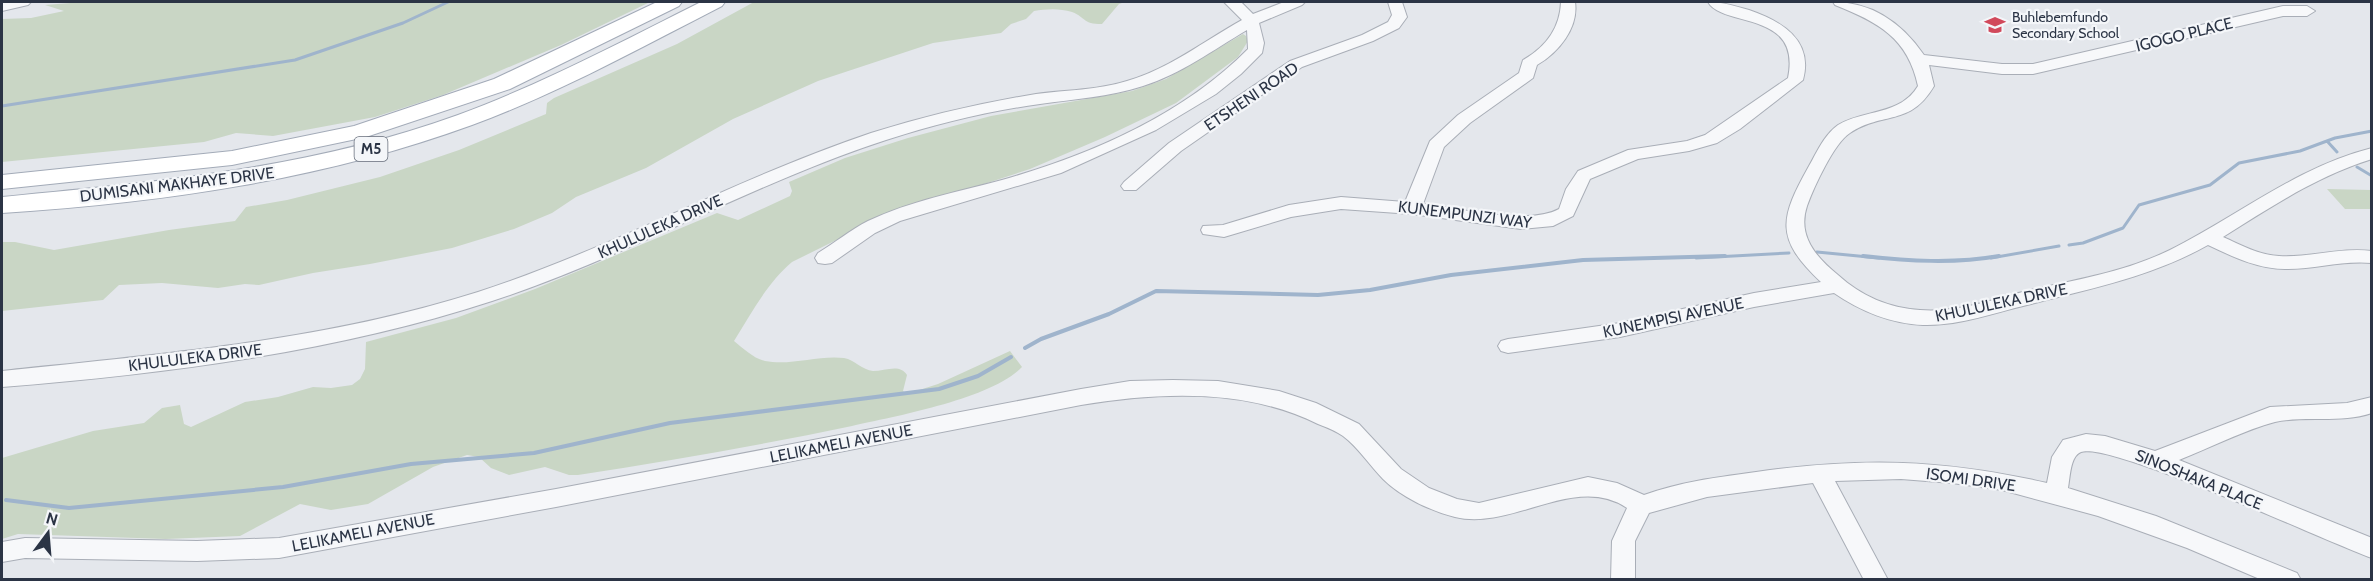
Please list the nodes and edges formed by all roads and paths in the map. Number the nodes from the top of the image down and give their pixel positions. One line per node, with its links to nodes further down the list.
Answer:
1 (23, 2): 10 (street)
2 (672, 2): 15 (main road, DUMISANI MAKHAYE DRIVE / M5)
3 (715, 2): 17 (main road, DUMISANI MAKHAYE DRIVE / M5)
4 (1231, 2): 12 (street)
5 (1297, 2): 12 (street, KHULULEKA DRIVE)
6 (1395, 2): 16 (street, ETSHENI ROAD)
7 (1568, 2): 18 (street)
8 (1715, 2): 18 (street, KUNEMPUNZI WAY)
9 (1840, 2): 13 (street)
10 (2, 6)
11 (2307, 12): 13 (street, IGOGO PLACE)
12 (1250, 20): 22 (street); 25 (street, KHULULEKA DRIVE)
13 (1920, 59): 23 (street, KHULULEKA DRIVE)
14 (2372, 153): 20 (street, KHULULEKA DRIVE)
15 (2, 182)
16 (1130, 186)
17 (2, 205)
18 (1412, 208): 19 (street, KUNEMPUNZI WAY)
19 (1210, 230)
20 (2207, 237): 21 (street); 23 (street, KHULULEKA DRIVE)
21 (2372, 257)
22 (825, 258)
23 (1837, 286): 24 (street, KUNEMPISI AVENUE)
24 (1508, 346)
25 (2, 379)
26 (2372, 405): 27 (street)
27 (2156, 460): 29 (street, SINOSHAKA PLACE); 31 (street, SINOSHAKA PLACE)
28 (1819, 473): 29 (street, ISOMI DRIVE); 30 (street, ISOMI DRIVE); 34 (street)
29 (2056, 493): 35 (street, ISOMI DRIVE)
30 (1641, 506): 32 (street, LELIKAMELI AVENUE); 33 (street)
31 (2372, 548)
32 (2, 552)
33 (1623, 579)
34 (1876, 579)
35 (2289, 579)

